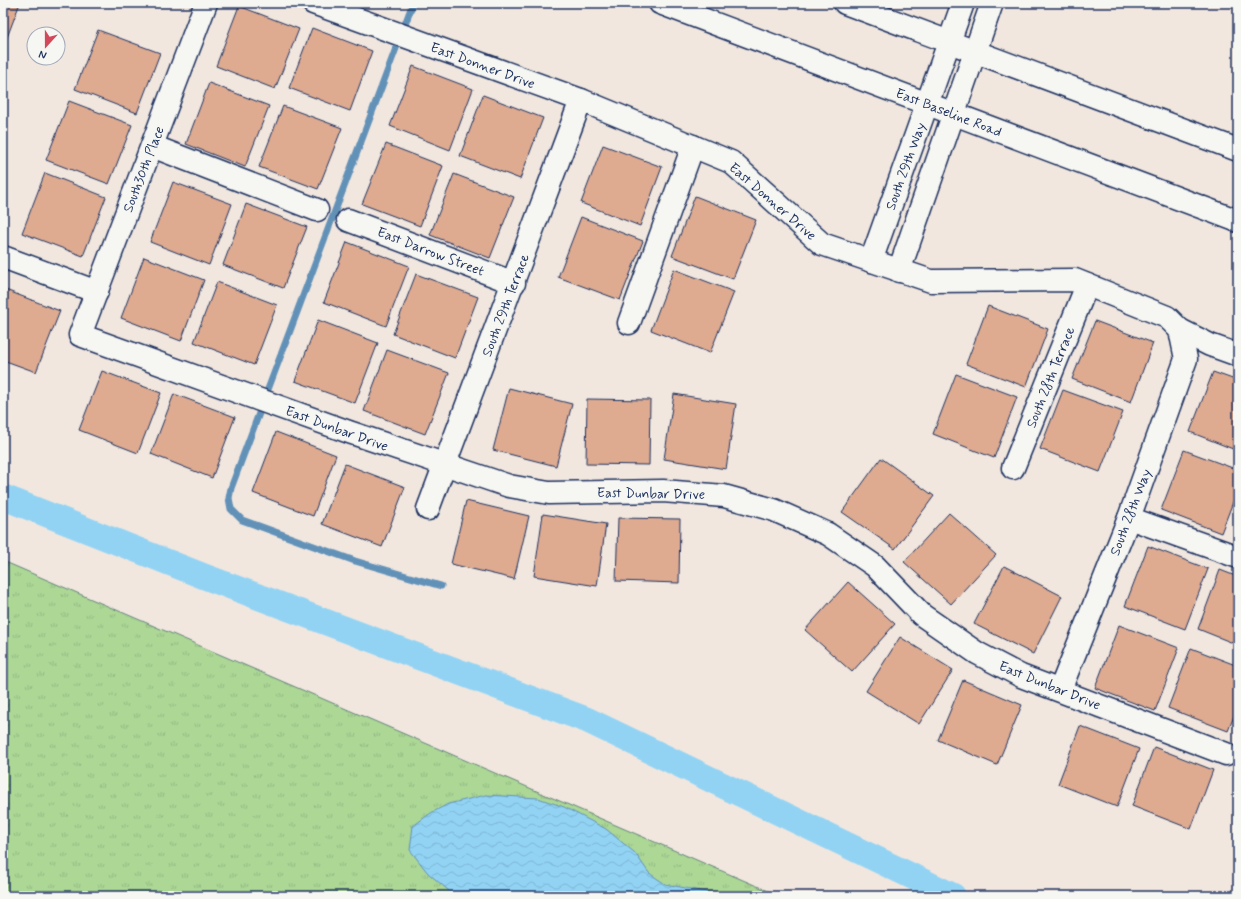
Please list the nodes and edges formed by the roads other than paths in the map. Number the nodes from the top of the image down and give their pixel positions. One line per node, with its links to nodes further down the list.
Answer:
1 (206, 3): 12 (street, South30th Place)
2 (313, 3): 9 (street, East Donner Drive)
3 (660, 3): 10 (street, East Baseline Road)
4 (846, 3): 7 (street)
5 (963, 3): 7 (street, South 29th Way)
6 (992, 3): 8 (street)
7 (950, 42): 8 (street); 10 (street, South 29th Way)
8 (975, 52): 11 (street); 14 (street)
9 (581, 100): 13 (street, East Donner Drive); 23 (street, South 29th Terrace)
10 (928, 104): 11 (street, East Baseline Road); 15 (street, South 29th Way)
11 (954, 114): 16 (street); 19 (street, East Baseline Road)
12 (152, 146): 17 (street); 25 (street, South30th Place)
13 (693, 146): 21 (street, East Donner Drive); 26 (street)
14 (1238, 150)
15 (893, 197): 16 (street); 21 (street, South 29th Way)
16 (922, 208): 22 (street)
17 (317, 210)
18 (348, 220): 23 (street, East Darrow Street)
19 (1238, 221)
20 (3, 258): 25 (street)
21 (871, 261): 22 (street, East Donner Drive)
22 (899, 271): 24 (street, East Donner Drive)
23 (514, 283): 30 (street, South 29th Terrace)
24 (1086, 285): 27 (street, East Donner Drive); 31 (street, South 28th Terrace)
25 (97, 292): 28 (street, South30th Place)
26 (629, 323)
27 (1180, 330): 29 (street, East Donner Drive); 33 (street, South 28th Way)
28 (80, 335): 30 (street, East Dunbar Drive)
29 (1238, 355)
30 (444, 466): 32 (street, South 29th Terrace); 35 (street, East Dunbar Drive)
31 (1013, 468)
32 (428, 509)
33 (1129, 518): 34 (street); 35 (street, South 28th Way)
34 (1238, 558)
35 (1060, 690): 36 (street, East Dunbar Drive)
36 (1226, 754)

